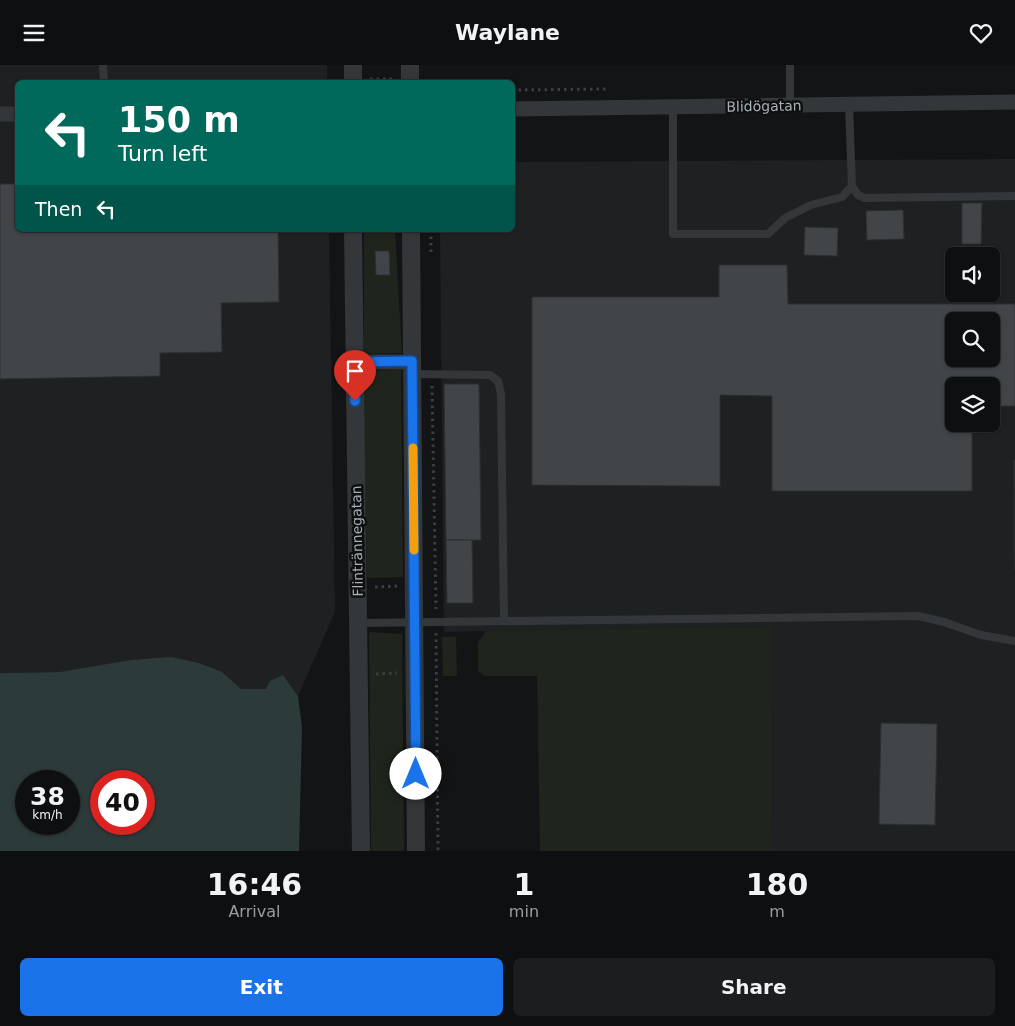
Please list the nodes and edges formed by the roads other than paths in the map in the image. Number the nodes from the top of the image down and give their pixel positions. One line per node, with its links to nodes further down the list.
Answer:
1 (103, 65): 3 (lane)
2 (790, 65): 5 (lane)
3 (104, 80)
4 (1015, 102): 6 (street, Blidögatan)
5 (790, 105): 6 (street, Blidögatan); 7 (street, Blidögatan)
6 (849, 105): 11 (lane)
7 (673, 107): 8 (street, Blidögatan); 11 (lane)
8 (515, 109)
9 (0, 114): 10 (street)
10 (15, 114)
11 (852, 186): 12 (lane)
12 (1015, 196)
13 (353, 232): 15 (street, Flintrännegatan)
14 (410, 232): 16 (street)
15 (354, 362): 16 (street); 18 (street, Flintrännegatan)
16 (412, 367): 17 (lane); 19 (street)
17 (504, 621): 19 (lane); 20 (lane)
18 (358, 623): 19 (lane); 21 (street, Flintrännegatan)
19 (415, 623): 22 (street)
20 (1015, 641)
21 (361, 851)
22 (416, 851)

